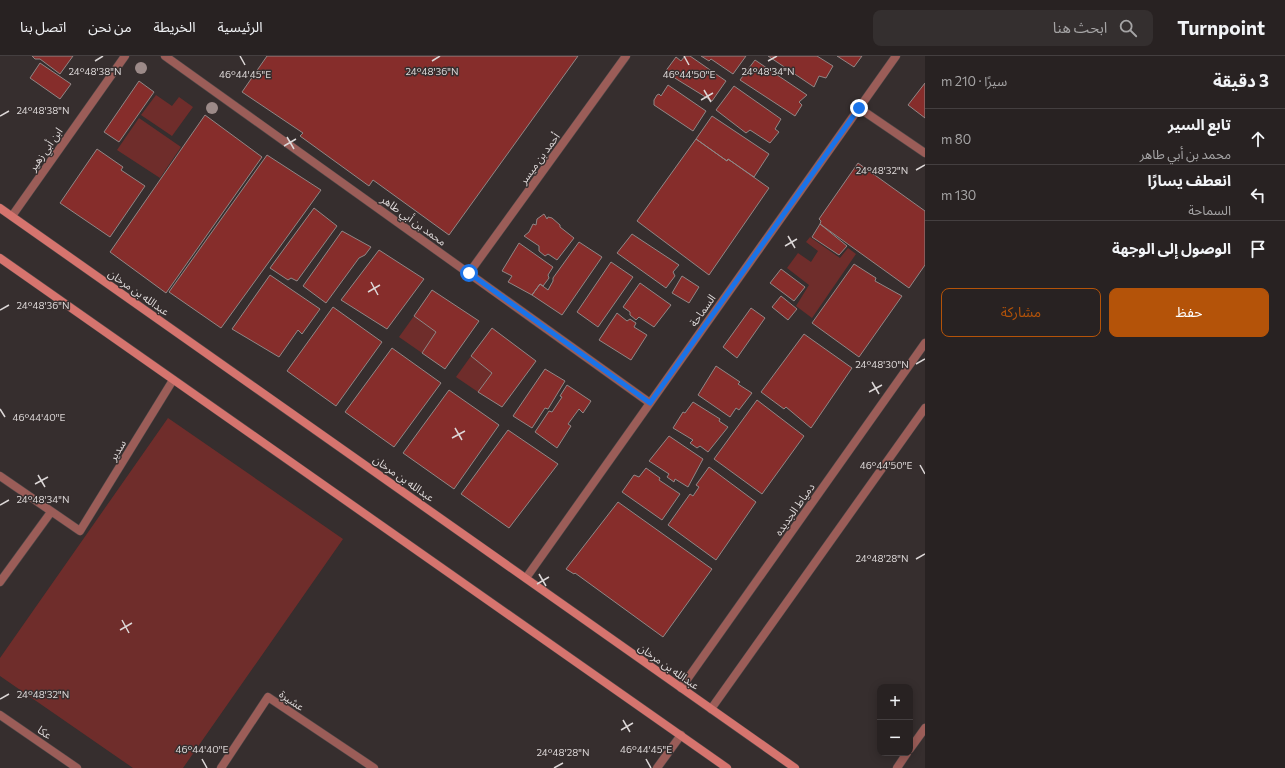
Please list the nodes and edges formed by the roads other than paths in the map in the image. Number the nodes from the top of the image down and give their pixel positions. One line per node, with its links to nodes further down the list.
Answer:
1 (125, 56): 8 (street, ابن أبي زهير)
2 (165, 56): 10 (street, محمد بن أبي طاهر)
3 (626, 56): 10 (street, أحمد بن ميسر)
4 (896, 56): 5 (street, السماحة)
5 (859, 108): 6 (street); 13 (street, السماحة)
6 (925, 153)
7 (0, 208): 8 (street, عبدالله بن مرخان)
8 (12, 216): 17 (street, عبدالله بن مرخان)
9 (0, 258): 12 (street)
10 (469, 273): 13 (street, محمد بن أبي طاهر)
11 (925, 343): 19 (street, دمياط الجديده)
12 (173, 380): 16 (street, سدير); 23 (street)
13 (650, 403): 17 (street, السماحة)
14 (925, 408): 20 (street)
15 (0, 476): 16 (street)
16 (51, 512): 18 (street)
17 (526, 578): 19 (street, عبدالله بن مرخان)
18 (0, 582)
19 (681, 688): 20 (street, عبدالله بن مرخان)
20 (711, 709): 31 (street, عبدالله بن مرخان)
21 (0, 715): 26 (street, عكا)
22 (925, 728): 24 (street)
23 (681, 735): 29 (street); 30 (street)
24 (913, 745)
25 (905, 756): 32 (street)
26 (77, 768)
27 (221, 768): 28 (street, عشيرة)
28 (374, 768)
29 (657, 768)
30 (728, 768)
31 (795, 768)
32 (897, 768)

